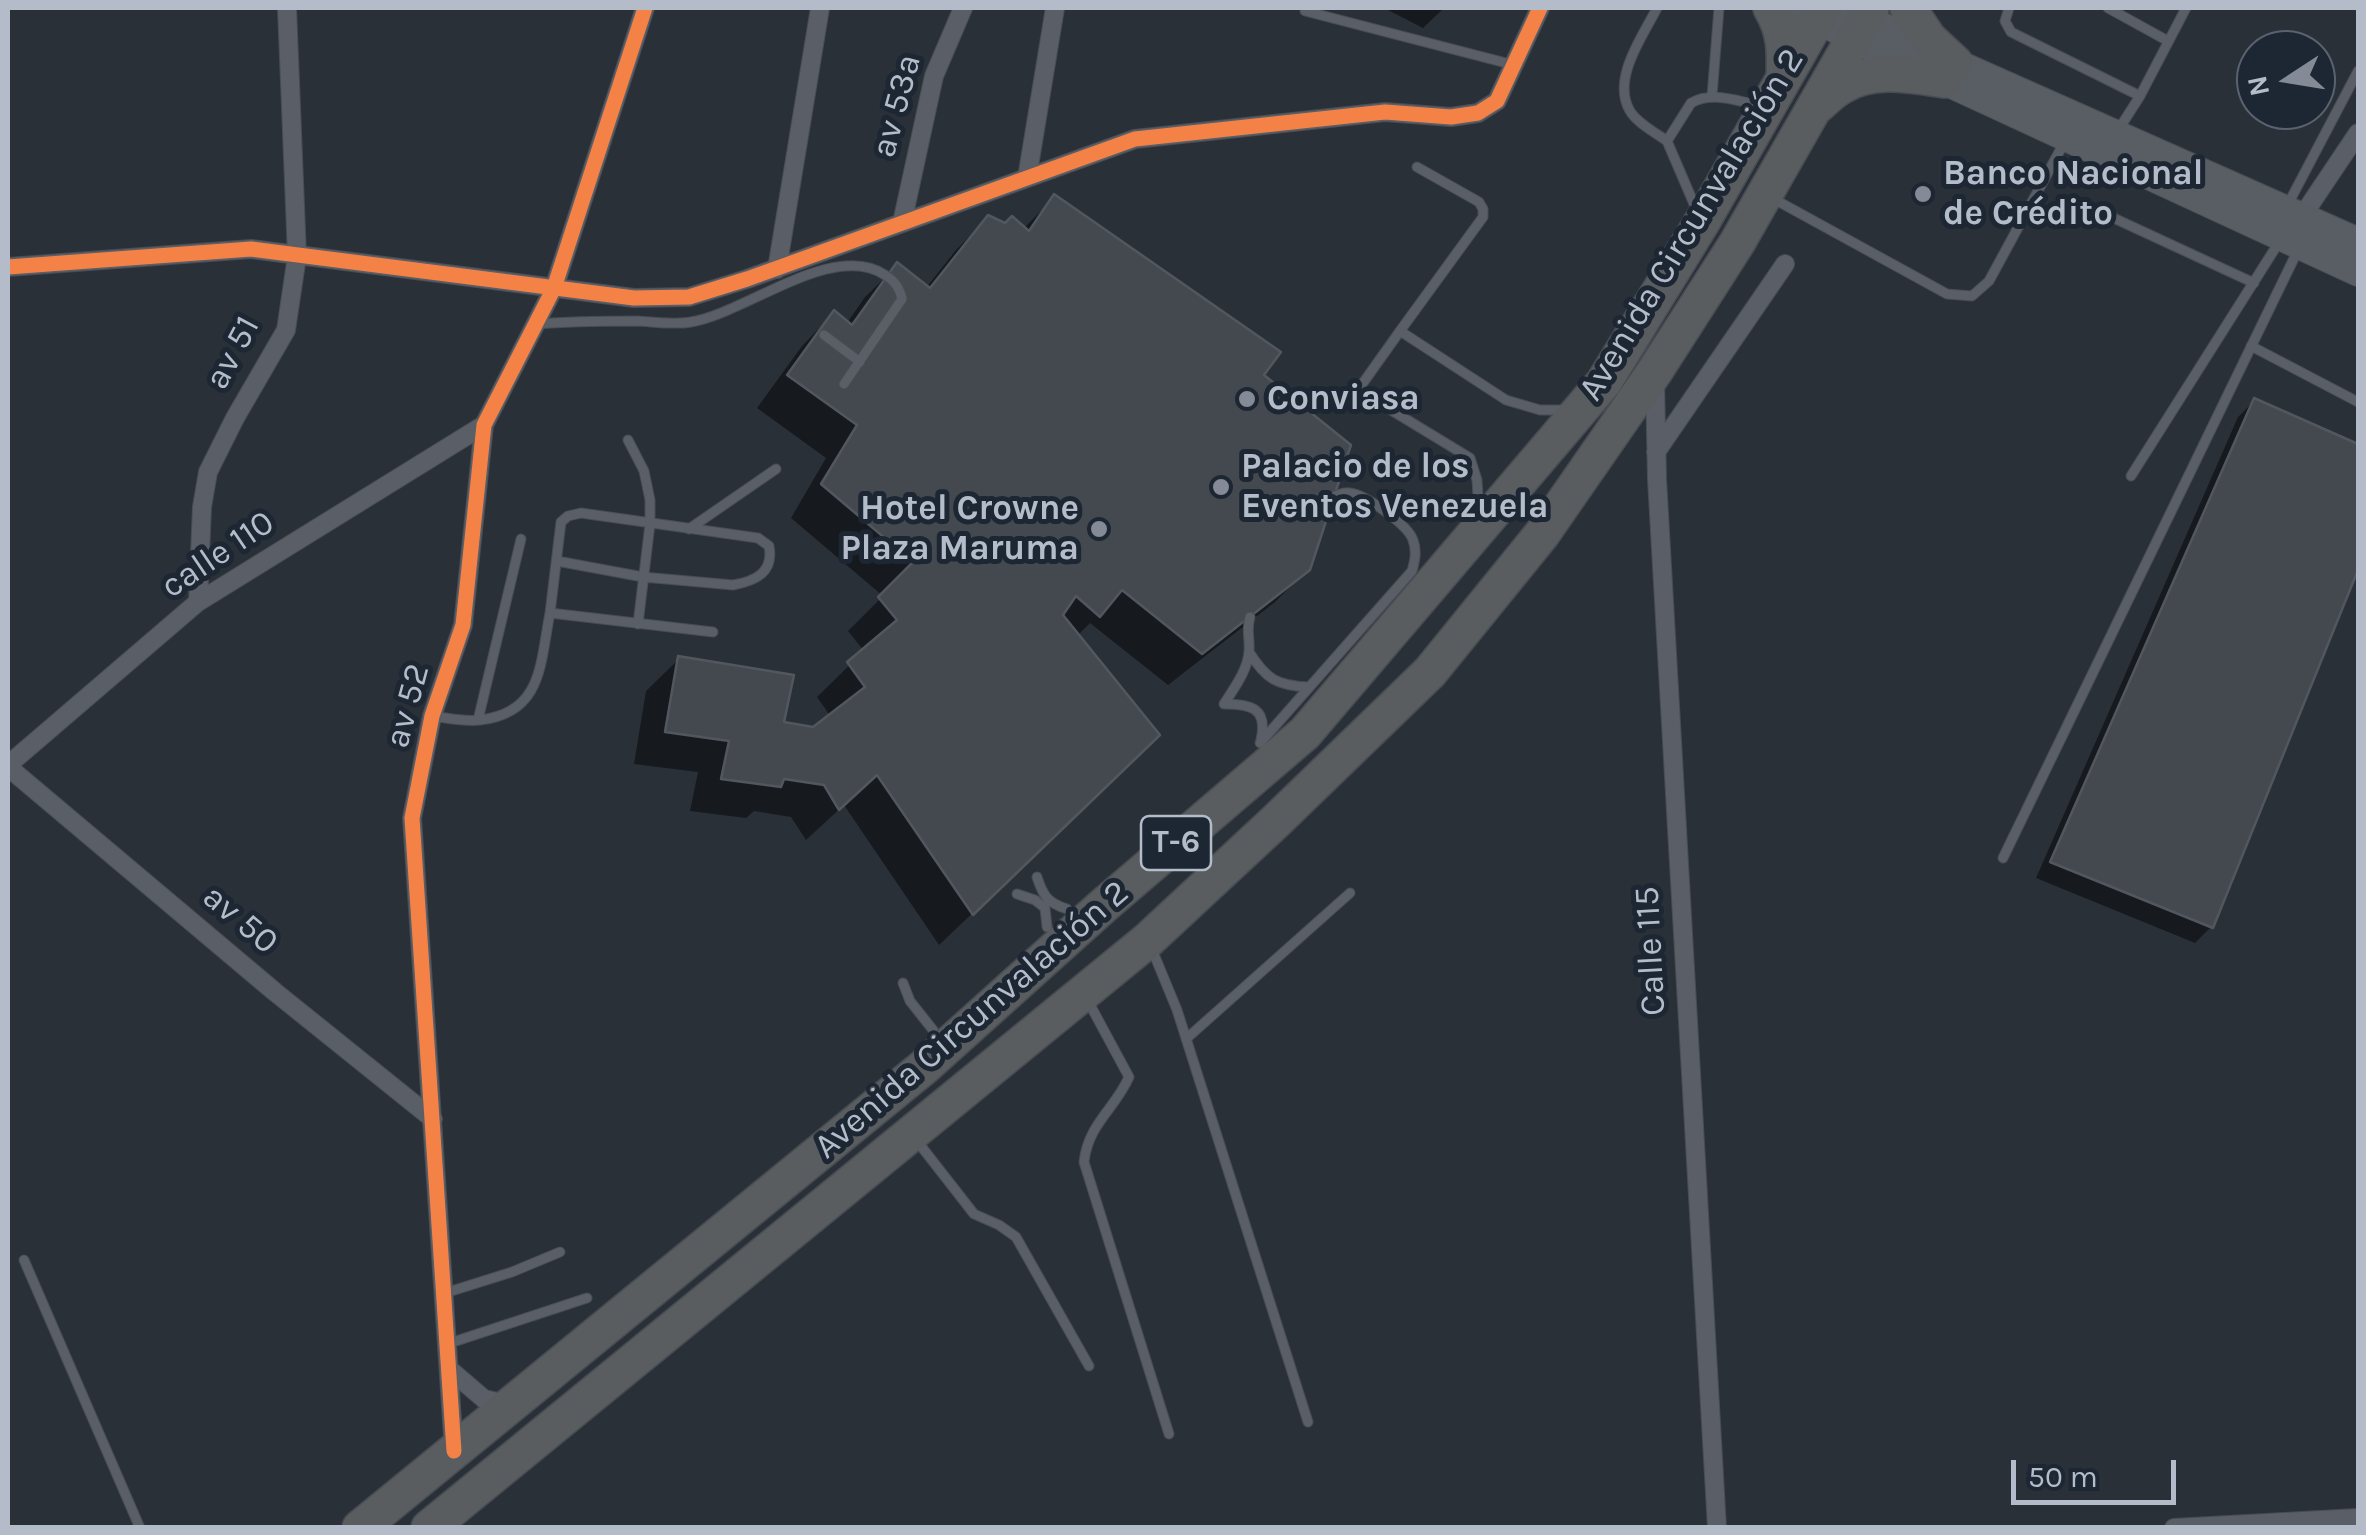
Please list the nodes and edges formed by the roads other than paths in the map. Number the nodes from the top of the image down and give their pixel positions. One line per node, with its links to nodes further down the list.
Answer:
1 (287, 8): 36 (street, av 51)
2 (645, 8): 42 (street, av 52)
3 (820, 8): 39 (street)
4 (963, 8): 33 (street, av 53a)
5 (1055, 8): 29 (street)
6 (1540, 8): 17 (street)
7 (1658, 8): 27 (lane)
8 (1720, 8): 21 (lane)
9 (1772, 8): 20 (highway)
10 (1908, 8): 19 (highway)
11 (2009, 8): 22 (lane)
12 (2108, 8): 16 (lane)
13 (2186, 8): 16 (lane)
14 (1305, 11): 17 (lane)
15 (1839, 15): 19 (street); 20 (highway, Avenida Circunvalación 2 / T-6); 23 (highway, Avenida Circunvalación 2 / T-6)
16 (2168, 40): 22 (lane)
17 (1514, 66): 29 (street)
18 (2358, 71): 34 (lane)
19 (1950, 72): 23 (highway); 25 (street); 26 (street)
20 (1775, 92): 21 (lane); 32 (highway, Avenida Circunvalación 2 / T-6)
21 (1712, 96): 27 (lane)
22 (2140, 96): 25 (lane)
23 (1812, 110): 30 (highway, Avenida Circunvalación 2 / T-6)
24 (2358, 133): 34 (street)
25 (2115, 136): 34 (street)
26 (2068, 137): 30 (lane); 34 (street)
27 (1667, 141): 32 (lane)
28 (1417, 168): 44 (lane)
29 (1027, 178): 33 (street)
30 (1765, 194): 48 (highway, Avenida Circunvalación 2 / T-6)
31 (2092, 208): 41 (lane)
32 (1702, 222): 51 (highway, Avenida Circunvalación 2 / T-6)
33 (902, 224): 39 (street)
34 (2292, 228): 35 (street); 40 (street); 41 (lane); 46 (lane)
35 (2358, 242)
36 (297, 256): 38 (street); 42 (street); 64 (street, av 51)
37 (1785, 264): 54 (street)
38 (8, 267)
39 (777, 269): 42 (street)
40 (2358, 272)
41 (2254, 283): 56 (lane)
42 (554, 288): 43 (street, av 52)
43 (535, 324): 47 (lane); 52 (street, av 52)
44 (1400, 331): 51 (lane); 60 (lane)
45 (824, 335): 47 (lane)
46 (2251, 346): 50 (lane); 74 (lane)
47 (860, 362): 49 (lane)
48 (1655, 371): 54 (street, Calle 115); 80 (highway, Avenida Circunvalación 2 / T-6)
49 (844, 384)
50 (2358, 402)
51 (1580, 411): 60 (highway, Avenida Circunvalación 2 / T-6)
52 (484, 425): 64 (street, calle 110); 71 (street, av 52)
53 (628, 440): 58 (lane)
54 (1656, 453): 102 (street, Calle 115)
55 (776, 469): 59 (lane)
56 (2132, 476)
57 (1335, 496): 70 (lane)
58 (650, 524): 59 (lane); 62 (lane); 63 (lane)
59 (689, 529): 63 (lane)
60 (1479, 530): 94 (highway, Avenida Circunvalación 2 / T-6)
61 (520, 539): 72 (lane)
62 (556, 561): 63 (lane); 65 (lane)
63 (643, 577): 67 (lane)
64 (198, 602): 73 (street, calle 110)
65 (550, 613): 67 (lane); 72 (lane)
66 (1250, 617): 69 (lane)
67 (638, 624): 68 (lane)
68 (713, 632)
69 (1249, 652): 70 (lane); 70 (lane)
70 (1309, 687)
71 (432, 716): 72 (lane); 85 (street, av 52)
72 (478, 720)
73 (8, 766): 85 (street, av 50)
74 (2002, 858)
75 (1037, 877): 78 (lane)
76 (1017, 894): 79 (lane)
77 (1350, 894): 84 (lane)
78 (1067, 910)
79 (1047, 928)
80 (1148, 940): 82 (highway, Avenida Circunvalación 2 / T-6); 84 (lane)
81 (903, 984): 83 (lane)
82 (1084, 994): 86 (highway, Avenida Circunvalación 2 / T-6); 96 (lane)
83 (933, 1030)
84 (1186, 1039): 95 (lane)
85 (433, 1119): 89 (street, av 52)
86 (912, 1134): 92 (lane); 99 (highway, Avenida Circunvalación 2 / T-6)
87 (560, 1252): 89 (lane)
88 (24, 1260): 100 (lane)
89 (442, 1294): 91 (street, av 52)
90 (587, 1298): 91 (lane)
91 (447, 1344): 93 (street, av 52)
92 (1089, 1366)
93 (449, 1369): 94 (street); 97 (street, av 52)
94 (510, 1405): 97 (highway, Avenida Circunvalación 2 / T-6)
95 (1308, 1422)
96 (1169, 1434)
97 (454, 1452): 101 (highway, Avenida Circunvalación 2 / T-6)
98 (2358, 1518): 103 (street)
99 (439, 1523)
100 (140, 1528)
101 (360, 1528)
102 (1717, 1528)
103 (2174, 1528)

